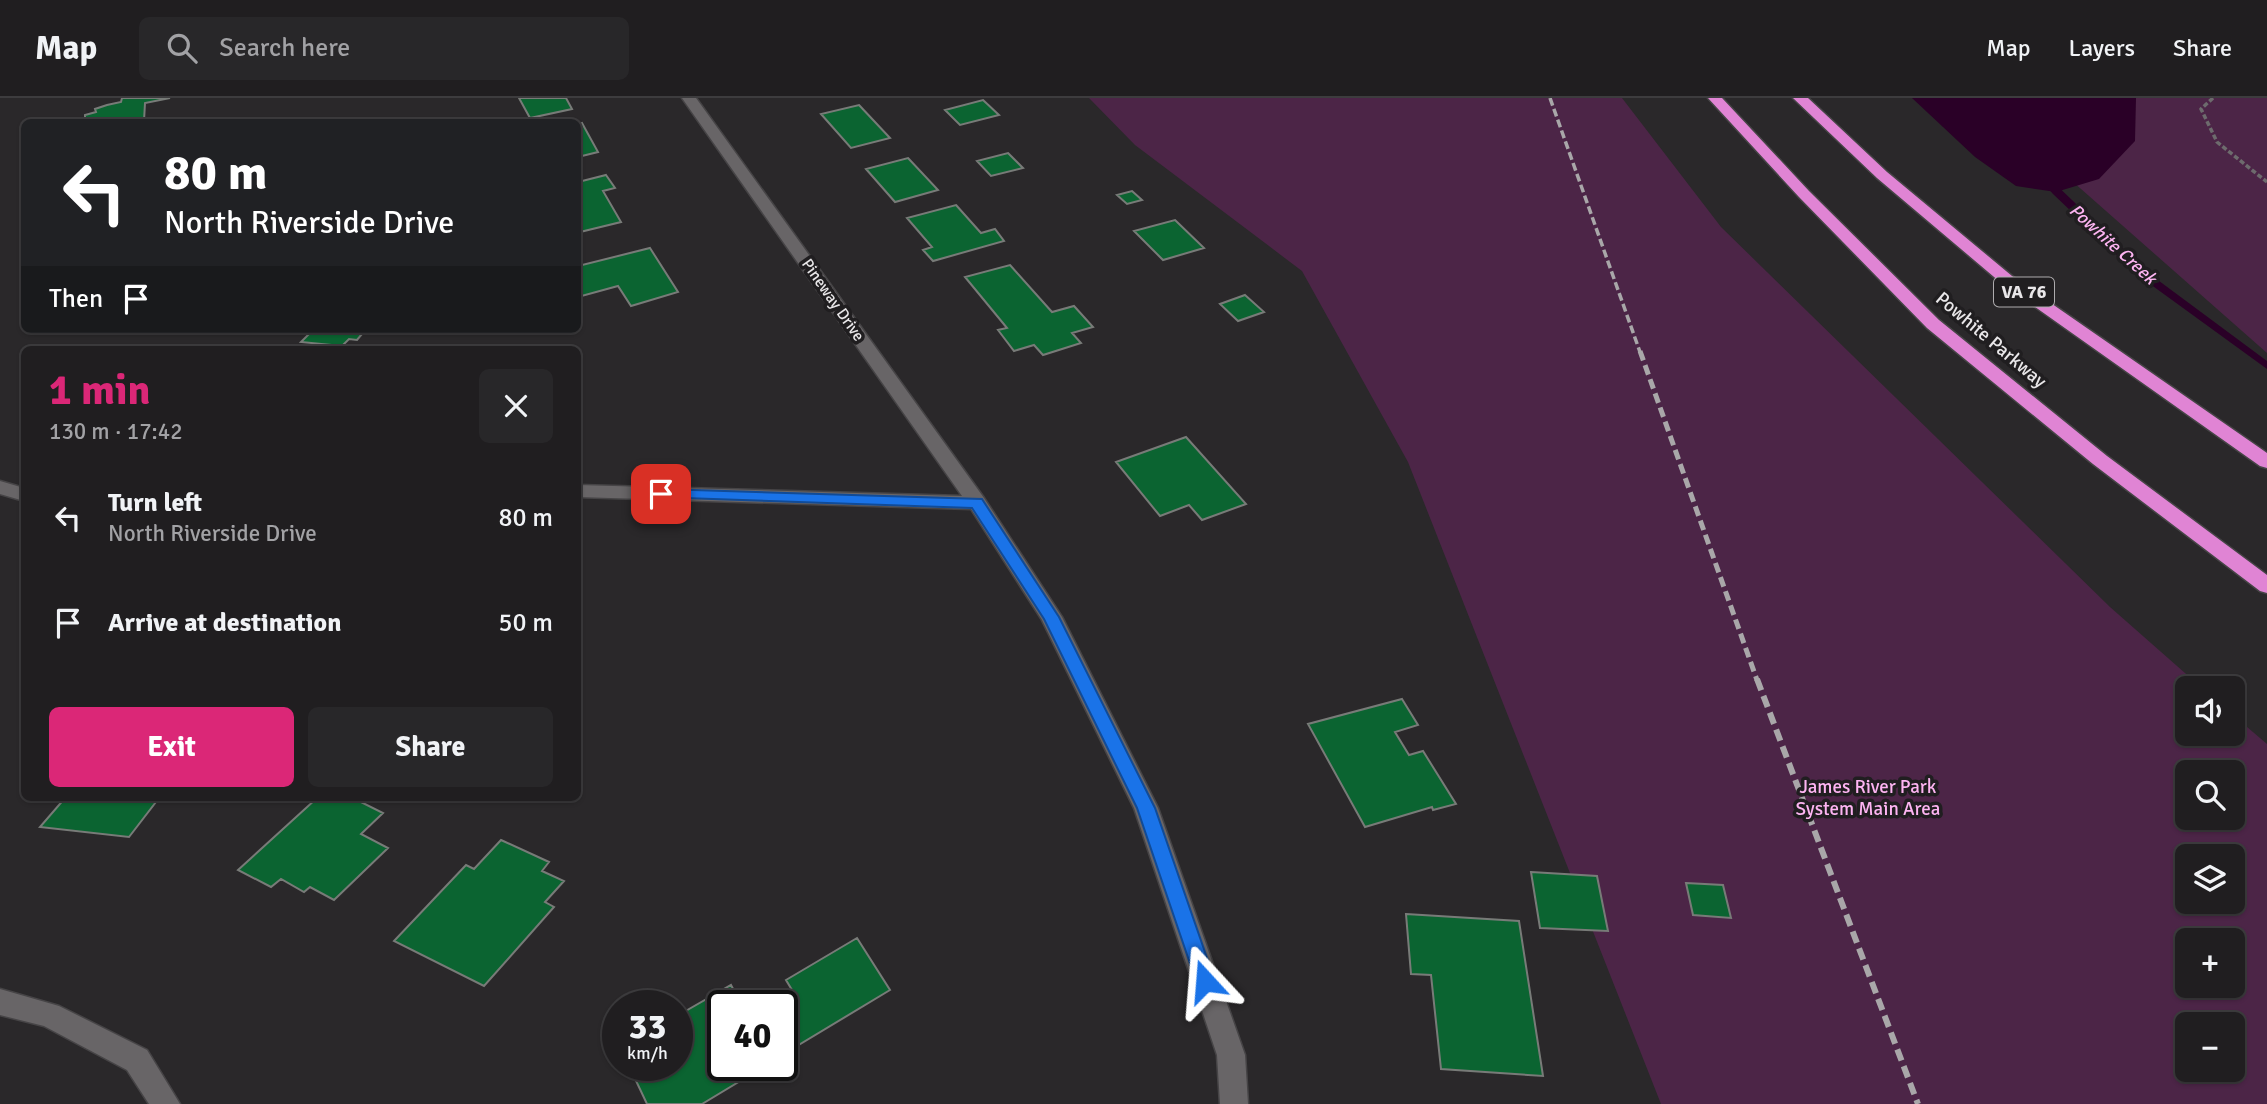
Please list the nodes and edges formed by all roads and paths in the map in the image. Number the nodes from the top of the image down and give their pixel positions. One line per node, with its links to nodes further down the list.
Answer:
1 (689, 98): 10 (street, Pineway Drive)
2 (1800, 98): 6 (highway, VA 76)
3 (2213, 98): 5 (path)
4 (1716, 101): 11 (highway, Powhite Parkway)
5 (2267, 182)
6 (2267, 462)
7 (0, 488): 9 (street)
8 (581, 491): 10 (street)
9 (21, 494)
10 (977, 503): 14 (street, Pineway Drive)
11 (2267, 586)
12 (0, 1002): 13 (street)
13 (166, 1104)
14 (1234, 1104)

